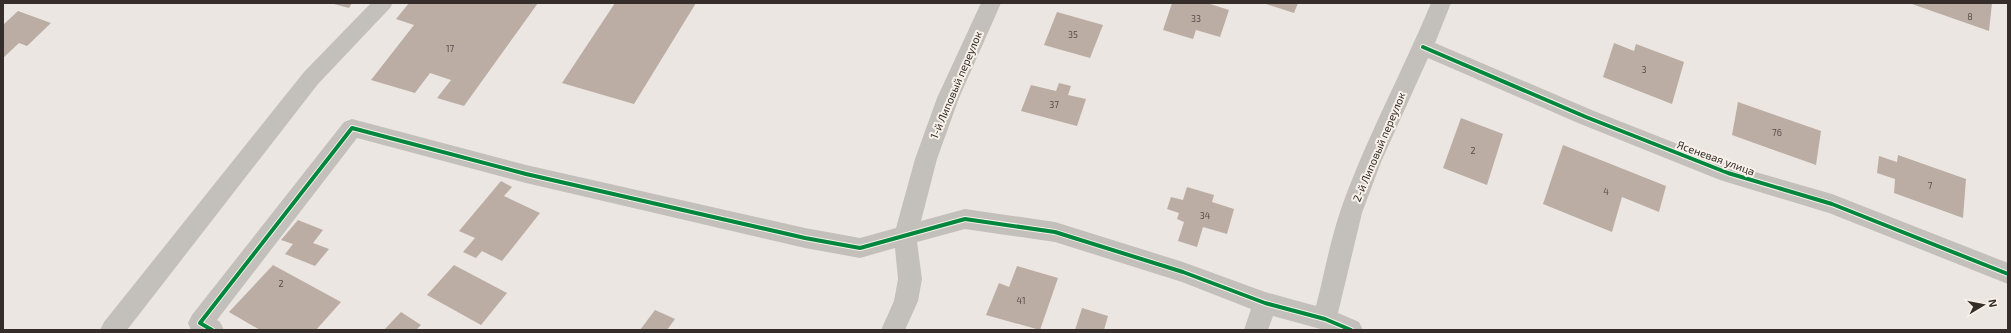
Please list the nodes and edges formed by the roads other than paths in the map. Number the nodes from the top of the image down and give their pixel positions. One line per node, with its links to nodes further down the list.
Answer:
1 (383, 3): 10 (street)
2 (991, 3): 5 (street, 1-й Липовый переулок)
3 (1441, 3): 4 (street, 2-й Липовый переулок)
4 (1423, 47): 6 (street, Ясеневая улица); 8 (street, 2-й Липовый переулок)
5 (905, 237): 7 (street); 9 (street); 11 (street)
6 (2008, 274)
7 (1265, 303): 8 (street); 12 (street)
8 (1325, 319): 13 (street)
9 (206, 327)
10 (112, 330)
11 (893, 330)
12 (1256, 330)
13 (1351, 330)

